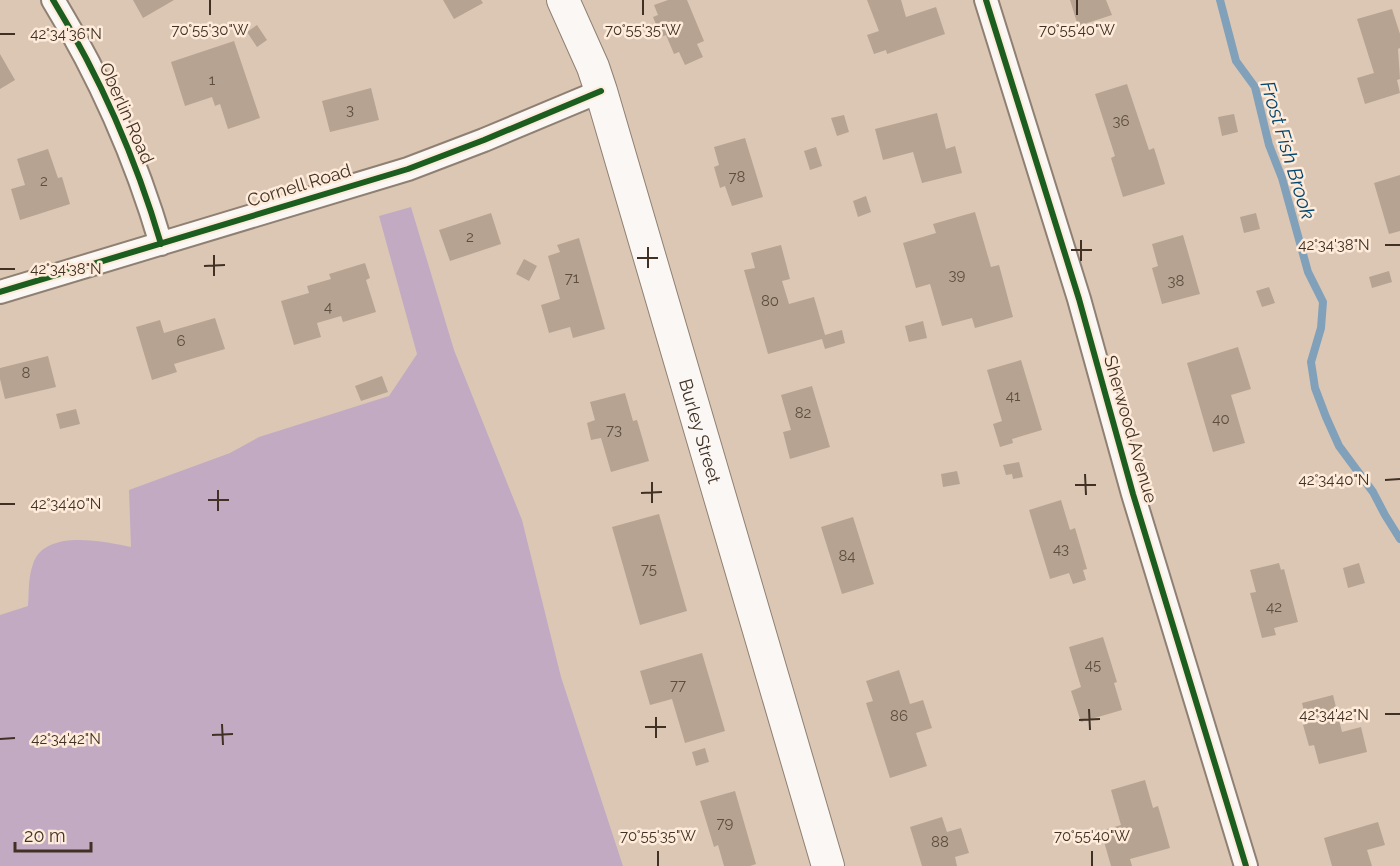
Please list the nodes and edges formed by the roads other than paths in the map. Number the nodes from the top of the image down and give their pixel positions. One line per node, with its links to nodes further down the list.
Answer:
1 (52, 0): 5 (street, Oberlin Road)
2 (563, 0): 4 (main road, Burley Street)
3 (986, 0): 8 (street, Sherwood Avenue)
4 (601, 91): 5 (street, Cornell Road); 7 (main road, Burley Street)
5 (161, 244): 6 (street, Cornell Road)
6 (0, 292)
7 (828, 866)
8 (1246, 866)

